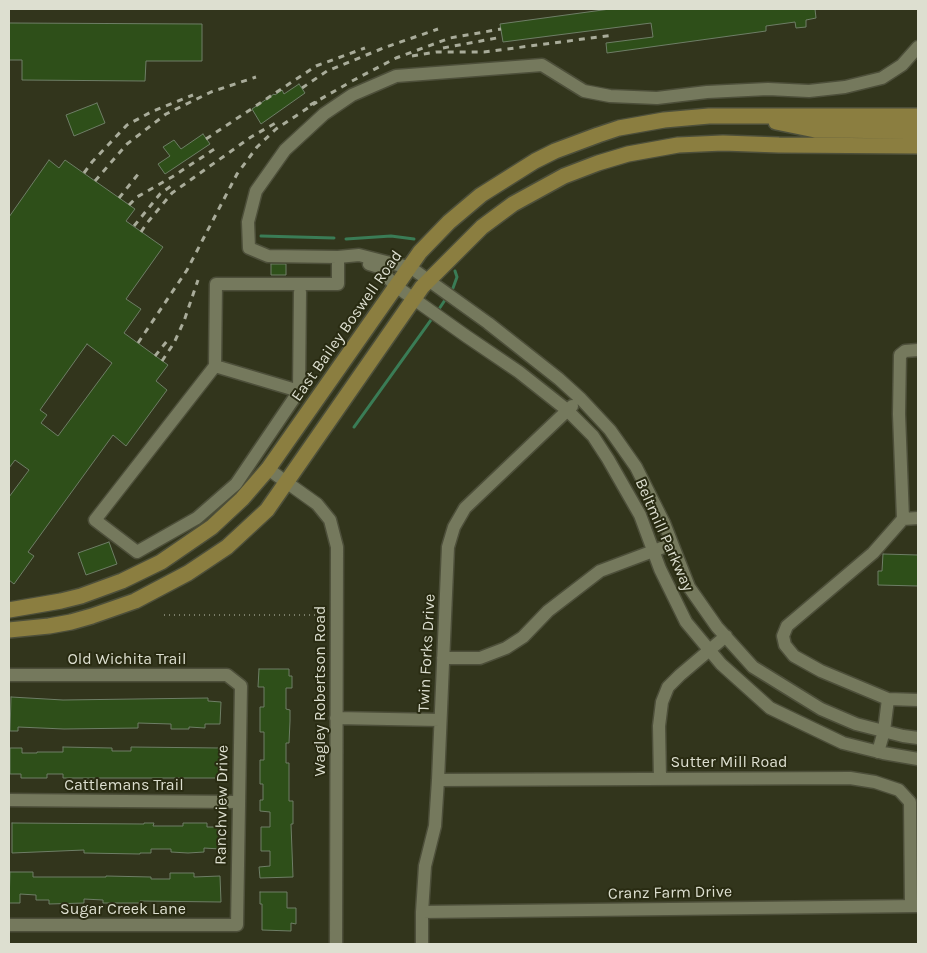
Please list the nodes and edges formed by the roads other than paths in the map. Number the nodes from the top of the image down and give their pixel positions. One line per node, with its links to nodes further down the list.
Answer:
1 (918, 47): 5 (street)
2 (743, 116): 3 (main road, East Bailey Boswell Road); 4 (main road, East Bailey Boswell Road); 6 (main road, East Bailey Boswell Road)
3 (918, 116)
4 (914, 136): 7 (main road, East Bailey Boswell Road)
5 (338, 256): 6 (street); 8 (street, Beltmill Parkway); 12 (street)
6 (410, 267): 7 (street, Beltmill Parkway); 8 (main road, East Bailey Boswell Road)
7 (429, 280): 10 (main road, East Bailey Boswell Road); 14 (street, Beltmill Parkway)
8 (397, 287): 10 (street, Beltmill Parkway); 16 (main road, East Bailey Boswell Road)
9 (300, 292): 13 (street)
10 (414, 298): 15 (street, Beltmill Parkway); 17 (main road, East Bailey Boswell Road)
11 (918, 350): 19 (street)
12 (214, 366): 13 (street); 13 (street)
13 (299, 391)
14 (581, 399): 15 (street, Twin Forks Drive); 20 (street, Beltmill Parkway)
15 (567, 410): 21 (street, Beltmill Parkway); 26 (street, Twin Forks Drive)
16 (268, 469): 17 (street, Wagley Robertson Road); 22 (main road, East Bailey Boswell Road)
17 (286, 482): 23 (main road, East Bailey Boswell Road); 31 (street, Wagley Robertson Road)
18 (918, 518): 19 (street)
19 (903, 519): 29 (street)
20 (672, 544): 21 (street); 24 (street, Beltmill Parkway)
21 (653, 550): 25 (street, Beltmill Parkway); 26 (street)
22 (9, 610)
23 (9, 630)
24 (726, 636): 25 (street); 33 (street, Beltmill Parkway)
25 (708, 650): 35 (street, Beltmill Parkway); 37 (street)
26 (443, 658): 32 (street, Twin Forks Drive)
27 (9, 675): 28 (street, Old Wichita Trail)
28 (241, 686): 40 (street, Ranchview Drive)
29 (888, 699): 30 (street); 33 (street)
30 (918, 700)
31 (336, 718): 32 (street); 45 (street, Wagley Robertson Road)
32 (440, 720): 38 (street, Twin Forks Drive)
33 (884, 732): 34 (street, Beltmill Parkway); 35 (street)
34 (918, 738)
35 (878, 752): 36 (street, Beltmill Parkway)
36 (918, 759)
37 (660, 779): 38 (street, Sutter Mill Road); 41 (street, Sutter Mill Road)
38 (438, 780): 42 (street, Twin Forks Drive)
39 (9, 800): 40 (street, Cattlemans Trail)
40 (238, 802): 44 (street, Ranchview Drive)
41 (914, 906): 42 (street, Cranz Farm Drive)
42 (422, 912): 46 (street, Twin Forks Drive)
43 (9, 925): 44 (street, Sugar Creek Lane)
44 (237, 925)
45 (336, 944)
46 (422, 944)

